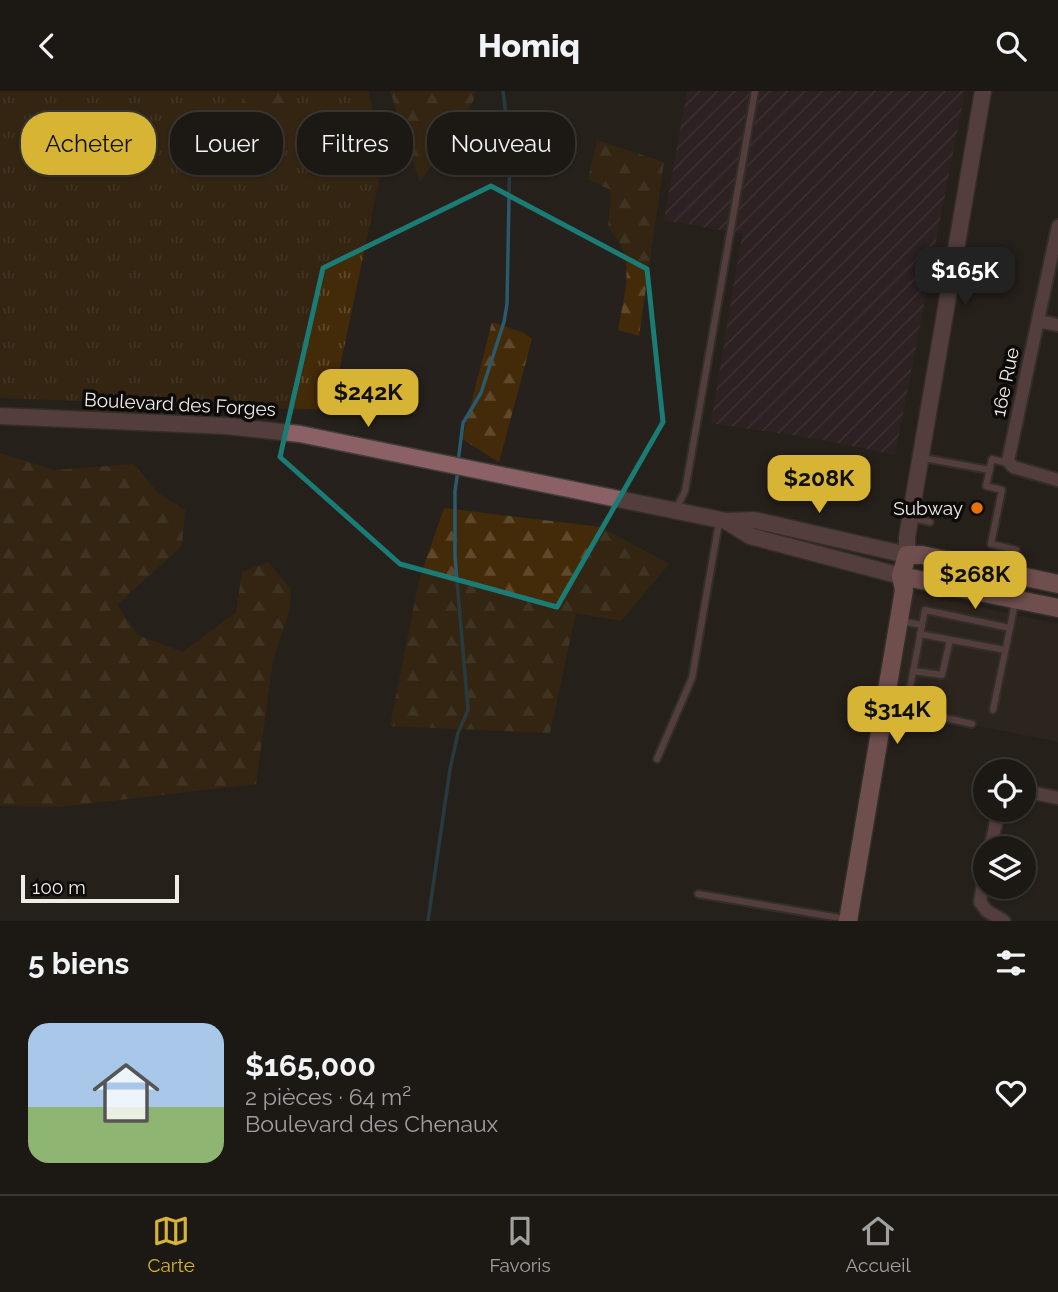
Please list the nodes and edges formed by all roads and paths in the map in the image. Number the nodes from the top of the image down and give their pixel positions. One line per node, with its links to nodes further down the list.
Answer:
1 (755, 91): 11 (lane)
2 (984, 91): 7 (street)
3 (1058, 226): 4 (street, 16e Rue)
4 (1038, 321): 5 (street); 8 (street, 16e Rue)
5 (1058, 325)
6 (0, 416): 11 (street, Boulevard des Forges)
7 (920, 458): 9 (lane); 12 (street)
8 (1009, 464): 9 (lane); 10 (street)
9 (990, 470): 16 (lane)
10 (1058, 480)
11 (676, 510): 13 (street, Boulevard des Forges)
12 (910, 517): 14 (lane); 15 (street)
13 (723, 521): 15 (street, Boulevard des Forges); 17 (street, Boulevard des Forges); 32 (lane)
14 (930, 522)
15 (907, 555): 16 (main road, Boulevard des Forges); 17 (main road)
16 (1011, 573): 18 (main road, Boulevard des Forges)
17 (901, 576): 19 (main road, Boulevard des Forges); 21 (main road)
18 (1058, 584)
19 (1016, 600): 20 (main road, Boulevard des Forges); 23 (lane)
20 (1058, 608)
21 (899, 621): 22 (lane); 28 (main road)
22 (922, 625): 23 (lane); 24 (lane)
23 (1010, 628): 26 (lane)
24 (920, 634): 25 (lane); 27 (lane)
25 (950, 640): 26 (lane); 27 (lane)
26 (1005, 650): 30 (lane)
27 (914, 671): 29 (lane)
28 (884, 706): 29 (lane); 37 (main road)
29 (906, 709): 31 (lane)
30 (993, 710)
31 (972, 724)
32 (657, 759)
33 (1036, 793): 34 (street)
34 (1058, 798)
35 (698, 894): 37 (lane)
36 (980, 899): 38 (street)
37 (848, 920)
38 (1004, 921)

